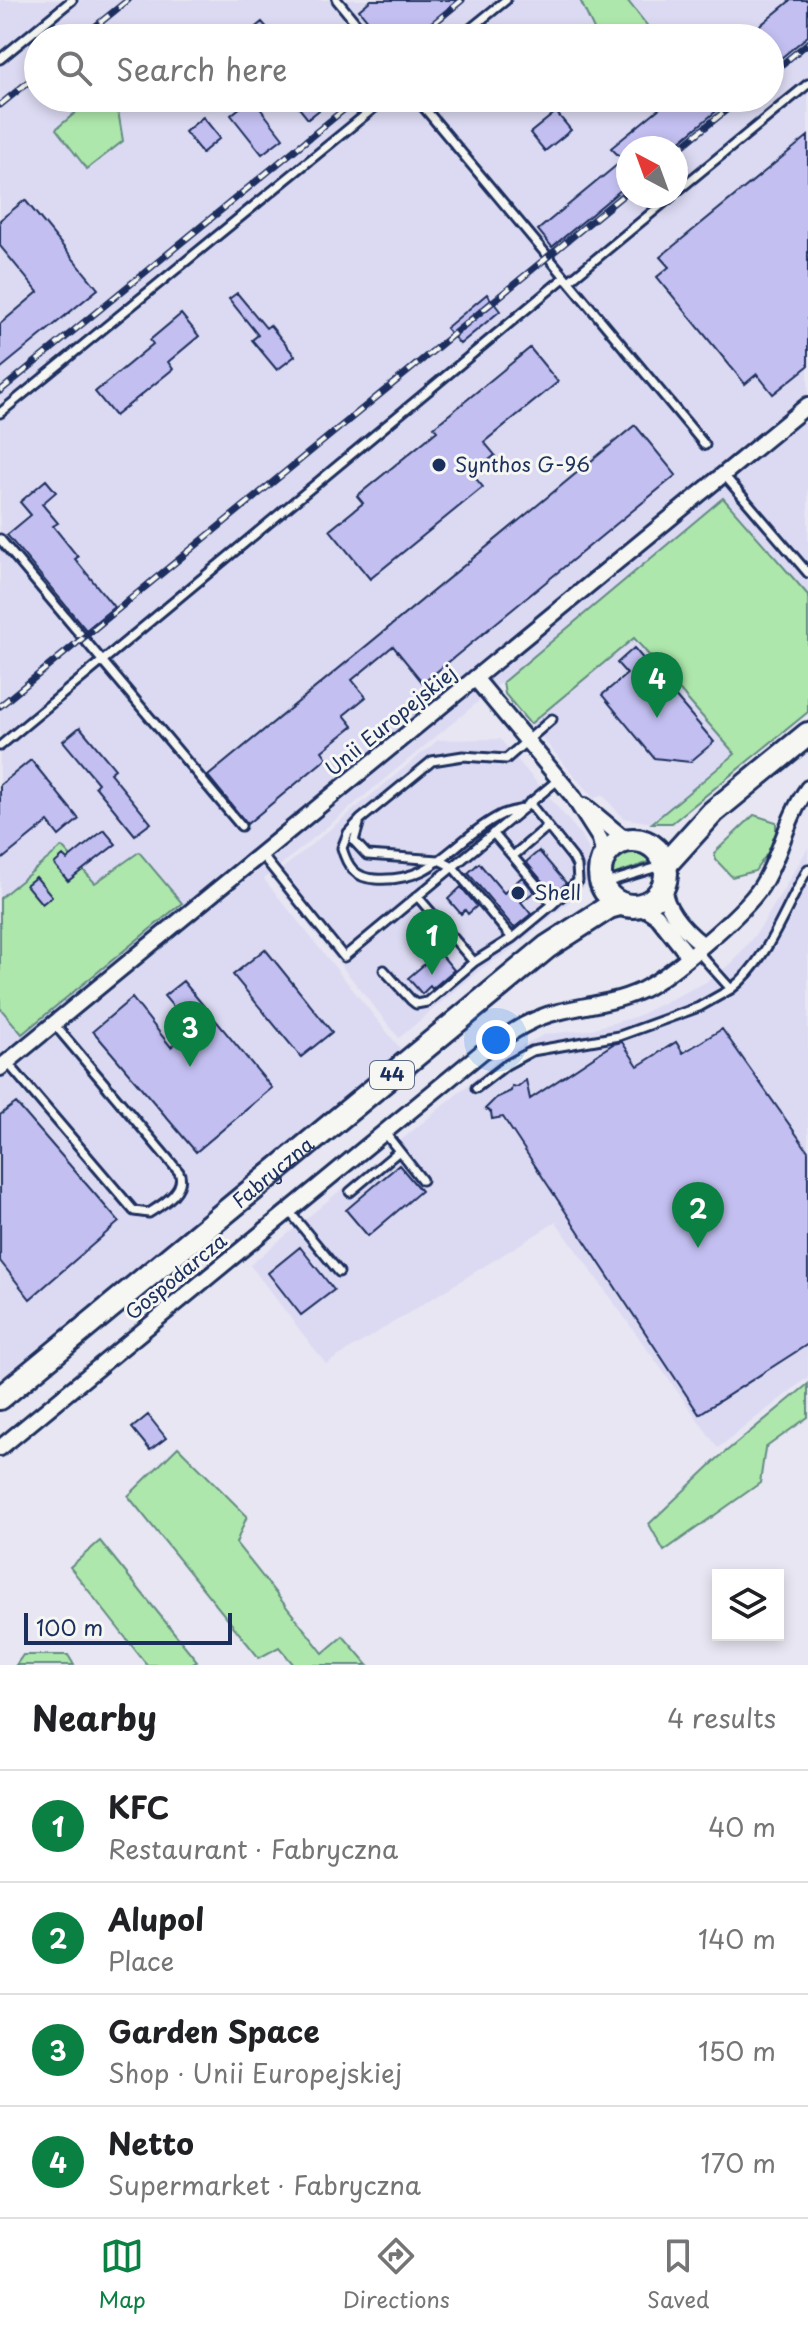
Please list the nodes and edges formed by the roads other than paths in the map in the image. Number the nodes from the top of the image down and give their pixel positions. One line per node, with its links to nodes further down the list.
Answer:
1 (72, 0): 4 (lane)
2 (337, 0): 5 (lane)
3 (506, 0): 6 (lane)
4 (43, 24)
5 (357, 24)
6 (476, 24)
7 (24, 39): 8 (lane)
8 (0, 59)
9 (808, 84): 10 (lane)
10 (784, 104)
11 (369, 112): 18 (lane)
12 (428, 112): 16 (lane)
13 (774, 112): 14 (lane)
14 (688, 183)
15 (656, 208): 16 (lane)
16 (567, 279): 19 (lane); 23 (lane)
17 (808, 405): 20 (street, Unii Europejskiej)
18 (0, 413)
19 (705, 445)
20 (723, 474): 22 (lane); 24 (street, Unii Europejskiej)
21 (0, 539): 23 (lane)
22 (808, 573)
23 (102, 661): 28 (lane); 35 (lane)
24 (475, 678): 27 (street); 39 (street, Unii Europejskiej)
25 (552, 719): 27 (lane)
26 (808, 734): 33 (main road, 44)
27 (527, 741): 29 (street); 34 (lane)
28 (0, 746)
29 (559, 779): 31 (street); 32 (lane)
30 (808, 788): 52 (street, Gospodarcza)
31 (572, 795): 38 (street); 41 (street)
32 (526, 806): 36 (lane); 37 (lane); 42 (lane)
33 (713, 812): 38 (main road, 44); 45 (main road, 44)
34 (361, 819): 42 (lane); 42 (lane)
35 (241, 826)
36 (547, 827): 40 (lane); 48 (lane)
37 (493, 833): 40 (lane); 43 (lane)
38 (641, 843): 41 (main road, 44); 45 (main road)
39 (261, 854): 47 (lane); 56 (street, Unii Europejskiej)
40 (513, 856): 48 (lane)
41 (604, 857): 46 (main road)
42 (439, 860): 43 (lane)
43 (453, 867): 47 (lane); 50 (lane)
44 (808, 869): 55 (lane)
45 (664, 875): 46 (lane); 49 (main road, 44); 52 (street)
46 (602, 884): 49 (main road); 51 (main road, Fabryczna / 44)
47 (417, 896): 53 (lane)
48 (553, 904): 50 (lane)
49 (630, 905): 51 (main road, Fabryczna / 44); 52 (street)
50 (512, 938): 53 (lane)
51 (547, 947): 65 (main road, Fabryczna / 44)
52 (695, 949): 55 (lane); 59 (street, Gospodarcza)
53 (474, 962): 54 (lane)
54 (384, 970)
55 (731, 989): 58 (lane)
56 (54, 1023): 57 (street, Unii Europejskiej); 57 (lane)
57 (4, 1065)
58 (476, 1088)
59 (385, 1133): 60 (lane); 63 (street, Gospodarcza)
60 (399, 1151): 61 (lane); 62 (lane)
61 (422, 1180)
62 (350, 1192)
63 (289, 1211): 64 (lane); 66 (street, Gospodarcza)
64 (339, 1272)
65 (0, 1398)
66 (0, 1448)

